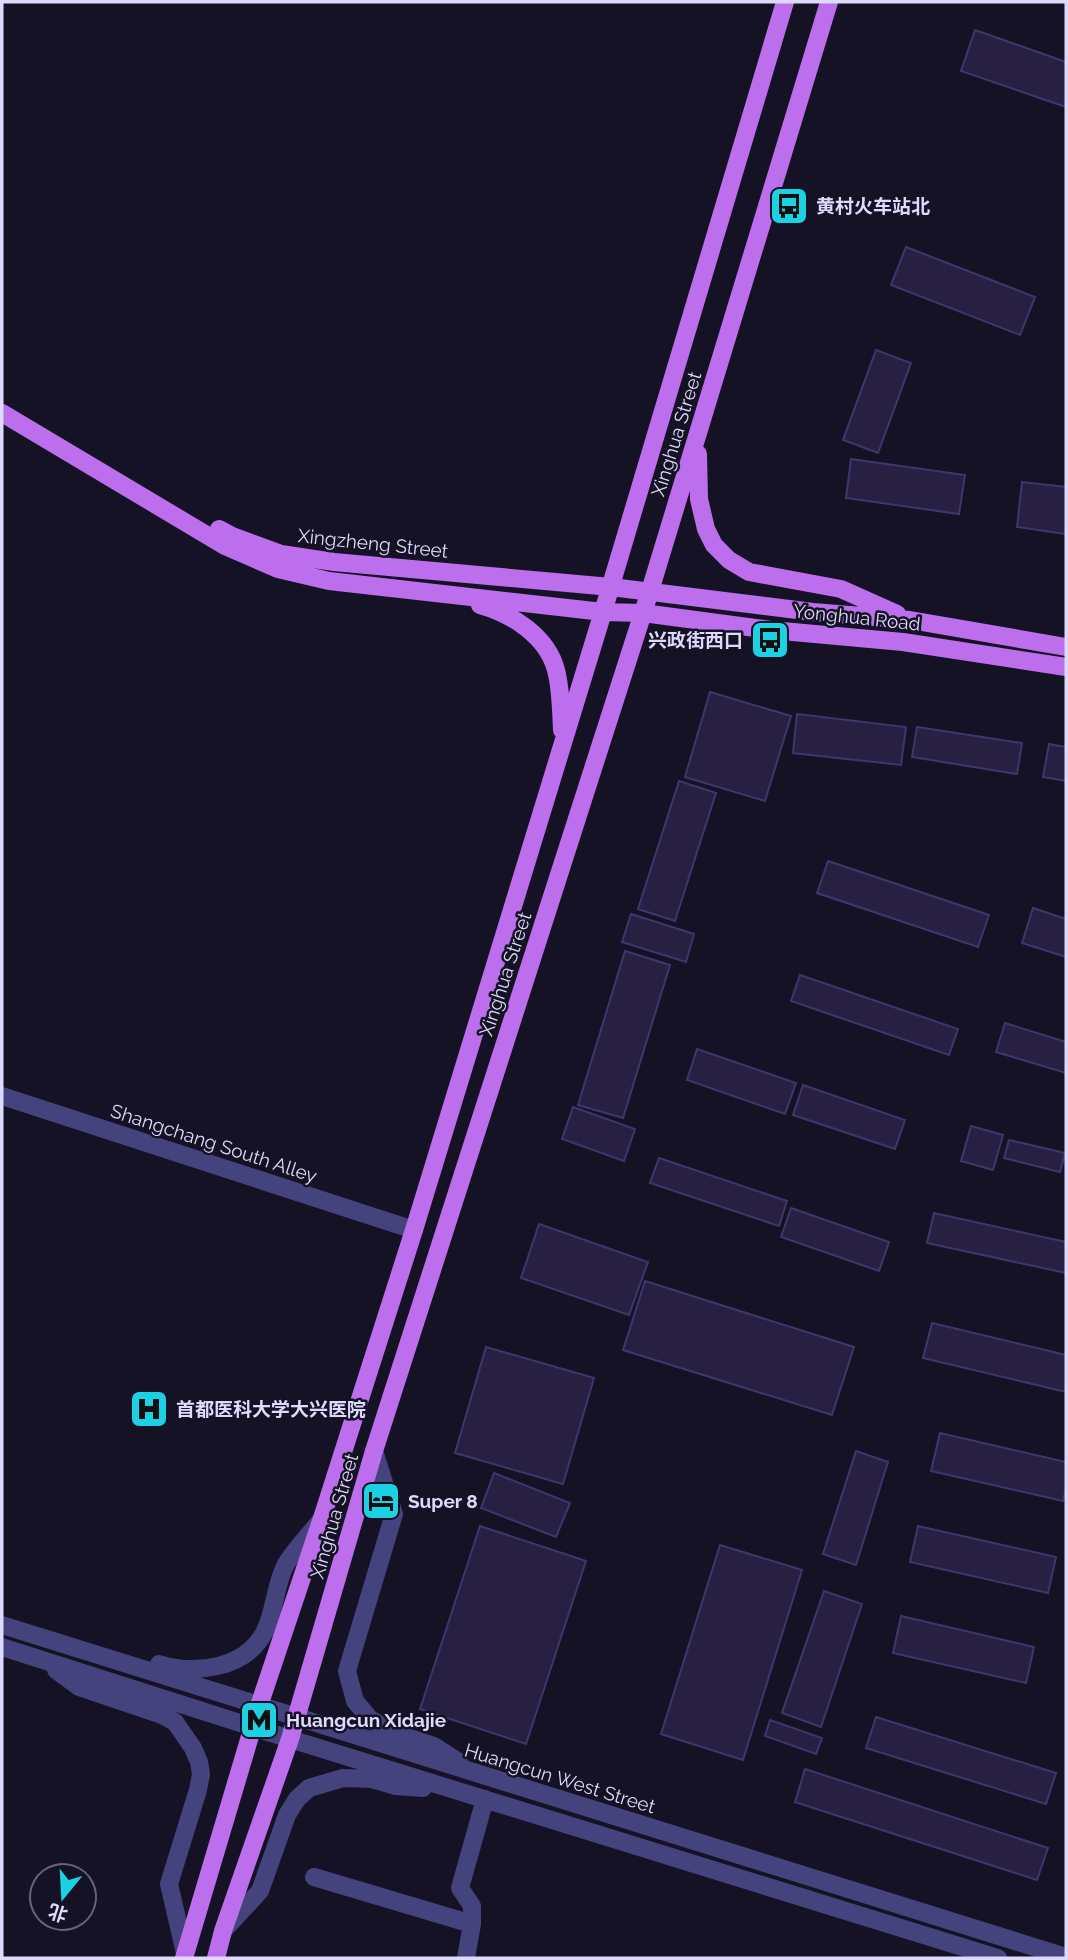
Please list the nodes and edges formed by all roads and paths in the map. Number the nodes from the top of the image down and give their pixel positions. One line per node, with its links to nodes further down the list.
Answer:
1 (785, 2): 6 (main road, Xinghua Street)
2 (829, 2): 5 (main road, Xinghua Street)
3 (2, 401): 6 (main road, Xingzheng Street)
4 (2, 413): 8 (main road, Xingzheng Street)
5 (705, 413): 7 (main road, Xinghua Street); 11 (main road)
6 (611, 587): 7 (main road, Xingzheng Street); 9 (main road, Xinghua Street)
7 (650, 591): 10 (main road, Xinghua Street); 11 (main road, Yonghua Road)
8 (443, 594): 9 (main road, Xingzheng Street); 14 (main road)
9 (603, 612): 10 (main road, Yonghua Road); 14 (main road, Xinghua Street)
10 (643, 613): 13 (main road, Yonghua Road); 17 (main road, Xinghua Street)
11 (910, 620): 12 (main road, Yonghua Road)
12 (1066, 647)
13 (1066, 667)
14 (563, 741): 16 (main road, Xinghua Street)
15 (2, 1096): 16 (street, Shangchang South Alley)
16 (414, 1230): 18 (main road, Xinghua Street)
17 (374, 1451): 24 (main road, Xinghua Street); 27 (street)
18 (322, 1518): 21 (street); 23 (main road, Xinghua Street)
19 (2, 1625): 21 (street, Huangcun West Street)
20 (2, 1647): 22 (street)
21 (96, 1655): 23 (street, Huangcun West Street)
22 (42, 1660): 25 (street); 33 (street)
23 (258, 1706): 24 (street, Huangcun West Street); 25 (main road, Xinghua Street)
24 (296, 1717): 26 (main road, Xinghua Street); 27 (street, Huangcun West Street)
25 (252, 1727): 26 (street); 33 (main road, Xinghua Street)
26 (290, 1739): 28 (street); 32 (main road, Xinghua Street)
27 (476, 1774): 34 (street, Huangcun West Street)
28 (454, 1790): 29 (street); 32 (street)
29 (485, 1799): 31 (street); 37 (street)
30 (314, 1877): 31 (street)
31 (472, 1924): 36 (street)
32 (223, 1931): 35 (main road, Xinghua Street)
33 (185, 1956)
34 (1066, 1957)
35 (216, 1958)
36 (466, 1958)
37 (998, 1958)

